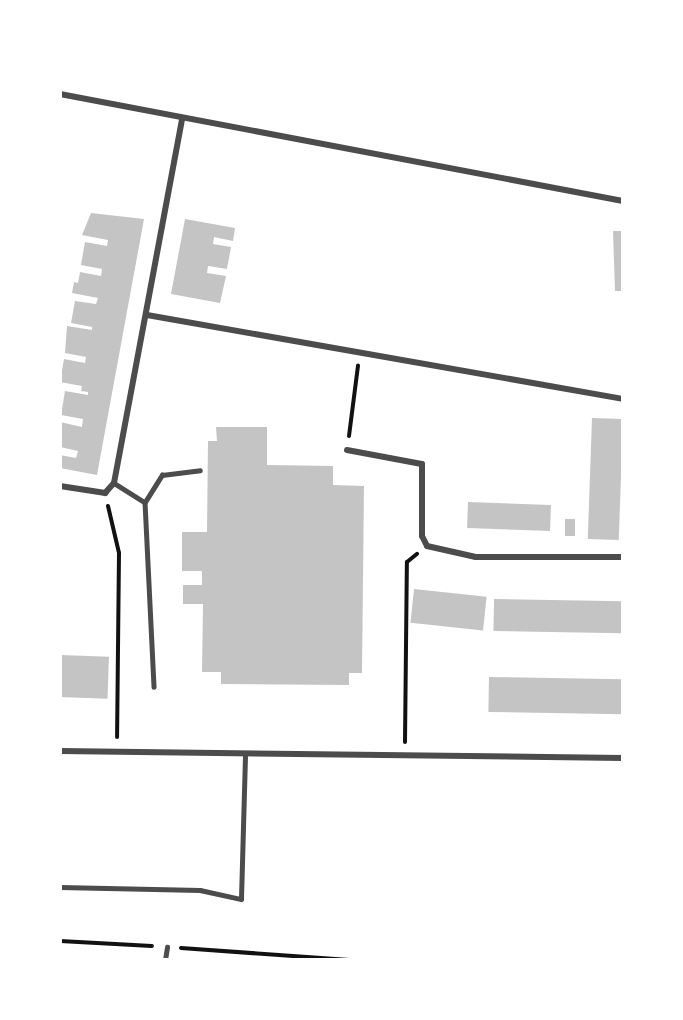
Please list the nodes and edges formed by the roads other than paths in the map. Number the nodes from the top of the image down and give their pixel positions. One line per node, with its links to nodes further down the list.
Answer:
1 (60, 94): 2 (street)
2 (182, 119): 3 (street); 4 (street)
3 (623, 201)
4 (147, 315): 5 (street); 8 (street)
5 (623, 399)
6 (347, 450): 11 (street)
7 (200, 470): 10 (lane)
8 (114, 483): 9 (street); 10 (lane)
9 (60, 486)
10 (145, 502): 12 (lane)
11 (623, 557)
12 (154, 687)
13 (60, 751): 14 (street)
14 (245, 754): 15 (street); 16 (lane)
15 (623, 758)
16 (60, 887)
17 (167, 947): 18 (lane)
18 (165, 960)

